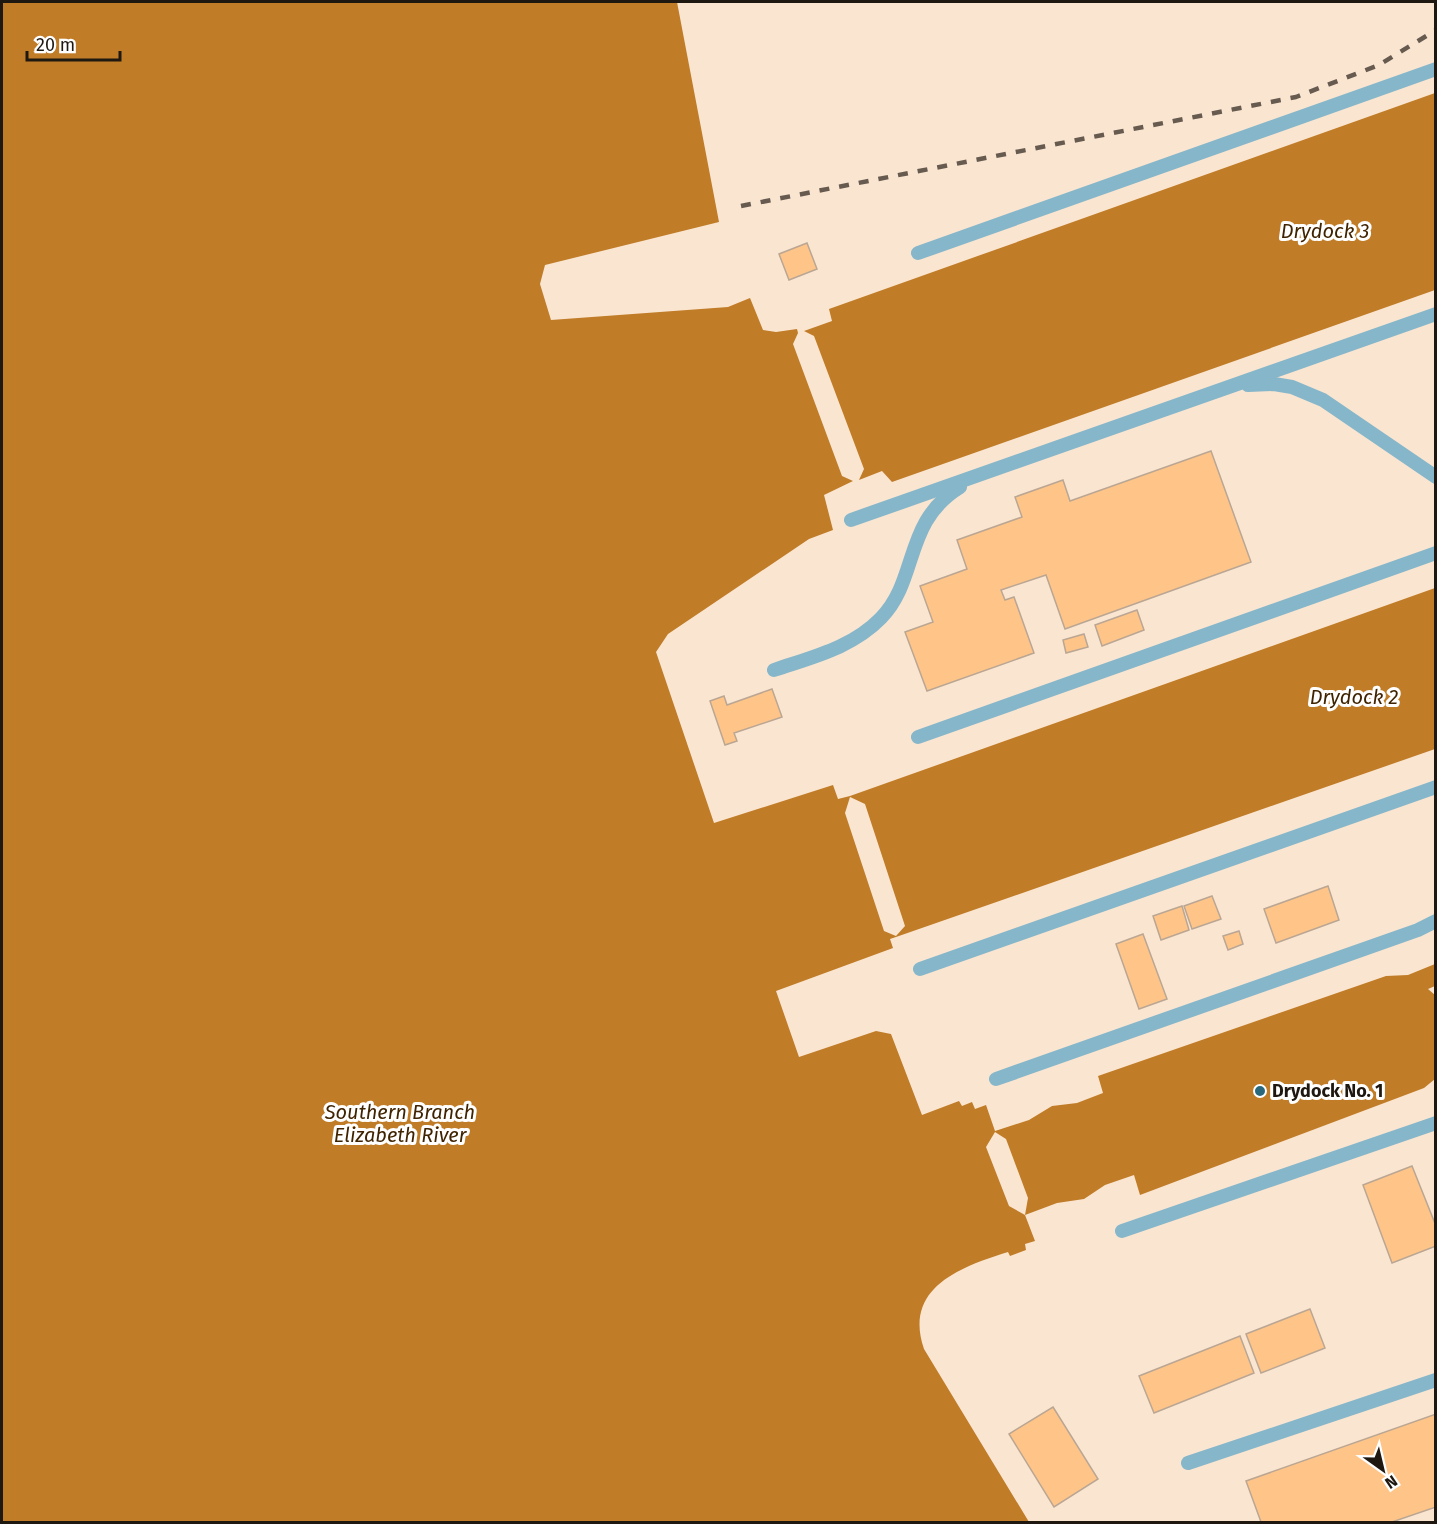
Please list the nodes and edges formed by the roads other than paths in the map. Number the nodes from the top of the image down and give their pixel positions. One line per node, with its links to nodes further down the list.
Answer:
1 (1436, 69): 2 (lane)
2 (918, 253)
3 (1436, 314): 4 (lane)
4 (1217, 391): 5 (lane); 6 (lane)
5 (987, 474): 7 (lane); 9 (lane)
6 (1436, 477)
7 (851, 520)
8 (1436, 553): 10 (lane)
9 (774, 670)
10 (918, 737)
11 (1436, 787): 13 (lane)
12 (1436, 922): 14 (lane)
13 (920, 969)
14 (996, 1079)
15 (1436, 1123): 16 (lane)
16 (1122, 1231)
17 (1436, 1380): 18 (lane)
18 (1188, 1463)

